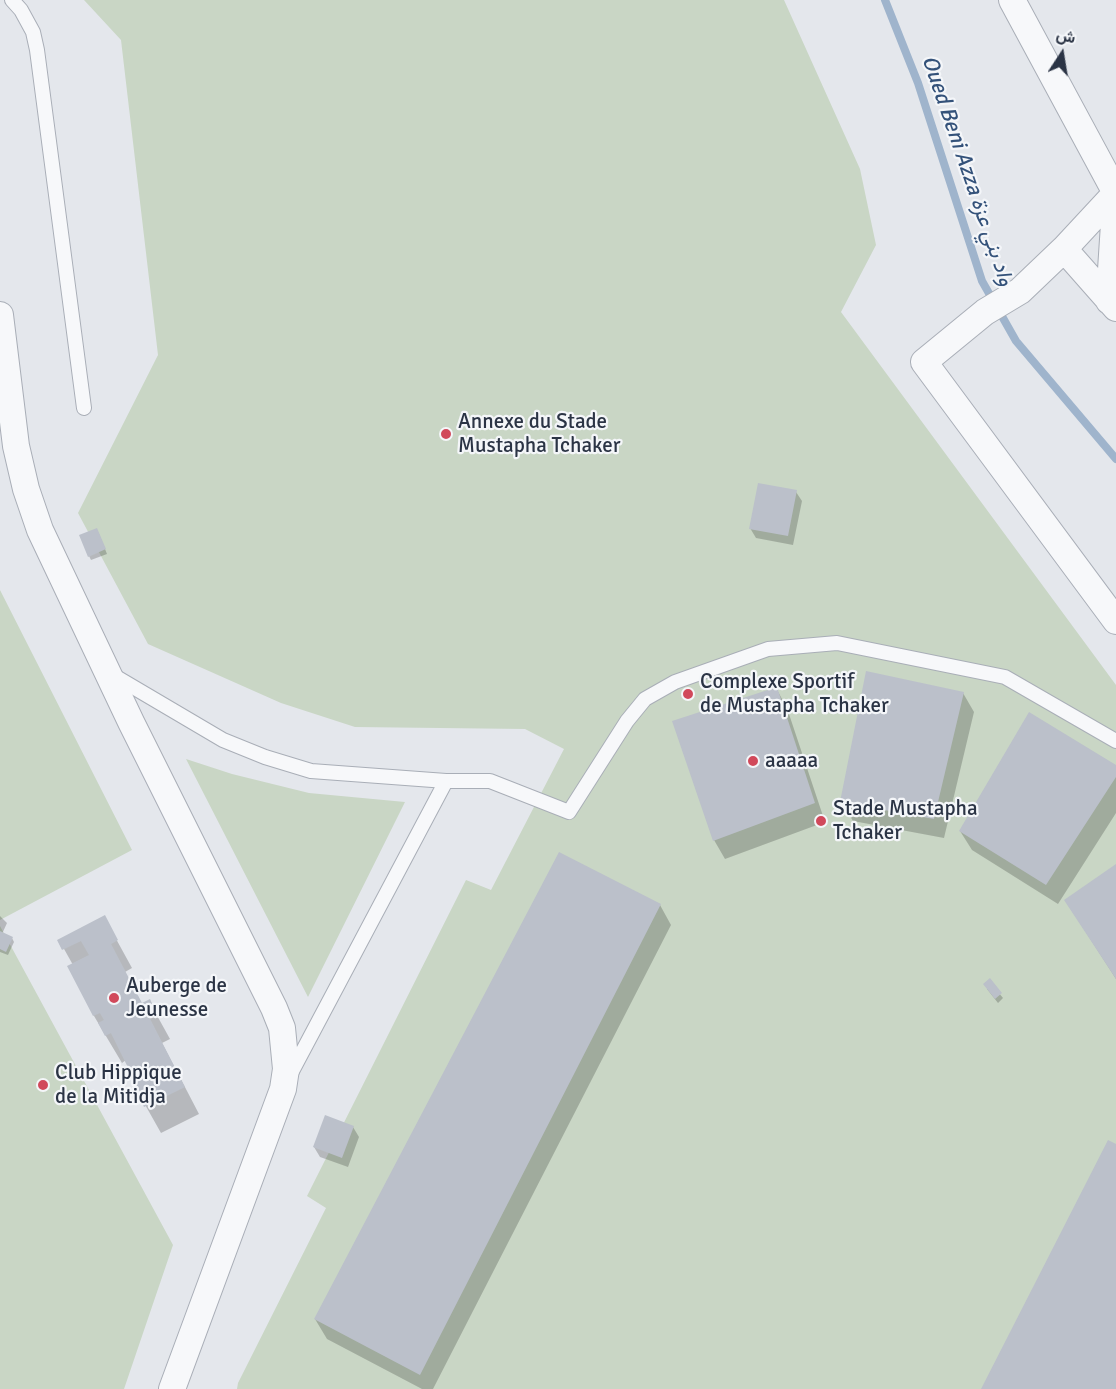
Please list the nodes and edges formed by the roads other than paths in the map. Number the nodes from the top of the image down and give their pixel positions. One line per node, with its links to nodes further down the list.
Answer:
1 (12, 0): 7 (lane)
2 (1012, 0): 3 (street)
3 (1116, 193): 4 (street); 5 (street)
4 (1064, 249): 5 (street); 8 (street)
5 (1113, 305)
6 (0, 315): 9 (street)
7 (84, 408)
8 (1116, 621)
9 (107, 671): 11 (lane); 12 (street)
10 (1116, 741): 11 (lane)
11 (446, 781): 12 (lane)
12 (283, 1089): 13 (street)
13 (174, 1385)

